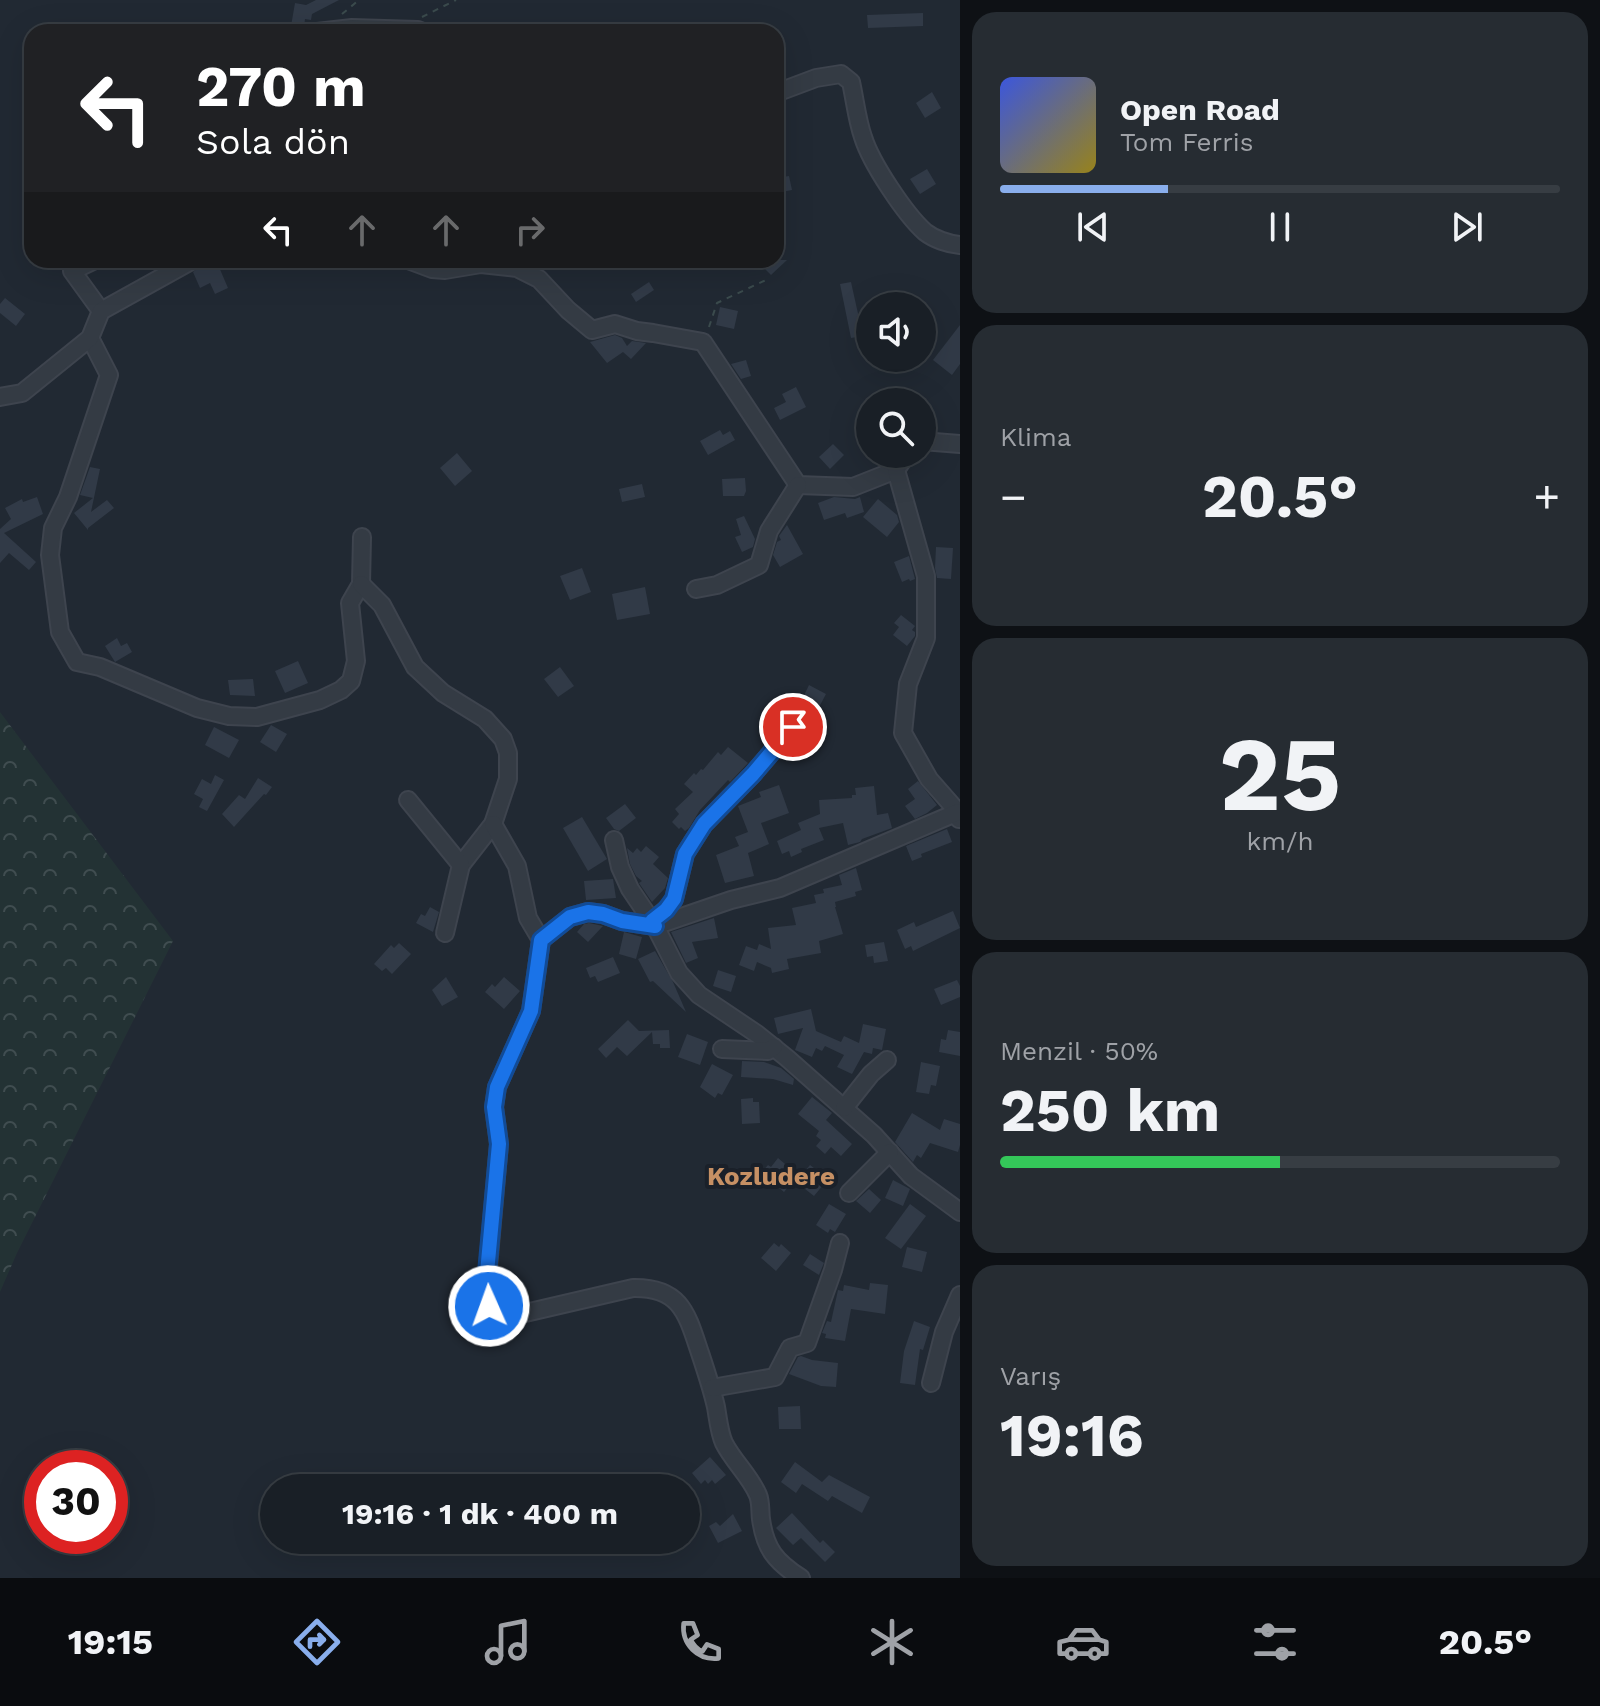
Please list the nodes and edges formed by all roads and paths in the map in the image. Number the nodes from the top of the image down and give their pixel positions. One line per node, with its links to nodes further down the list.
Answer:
1 (456, 0): 2 (path)
2 (422, 24)
3 (784, 90): 4 (street)
4 (960, 245)
5 (78, 268): 11 (street)
6 (179, 268): 11 (street)
7 (429, 268): 8 (street)
8 (457, 268)
9 (517, 268): 13 (street)
10 (766, 280): 13 (path)
11 (101, 311): 12 (street)
12 (90, 338): 14 (street); 20 (street)
13 (704, 344): 18 (street)
14 (0, 397)
15 (936, 442): 16 (street)
16 (960, 444)
17 (896, 470): 18 (street); 24 (street)
18 (798, 485): 21 (street)
19 (362, 537): 20 (street)
20 (361, 584): 25 (street)
21 (696, 589)
22 (793, 727): 28 (street)
23 (408, 800): 27 (street)
24 (959, 817): 28 (street)
25 (493, 824): 27 (street); 30 (street)
26 (614, 840): 28 (street)
27 (461, 865): 29 (street)
28 (653, 924): 30 (street); 31 (street)
29 (445, 933)
30 (541, 940): 41 (street)
31 (774, 1047): 32 (street); 34 (street)
32 (722, 1049)
33 (887, 1060): 34 (street)
34 (844, 1108): 35 (street)
35 (890, 1152): 36 (street); 37 (street)
36 (849, 1193)
37 (960, 1212)
38 (840, 1243): 41 (street)
39 (960, 1295): 40 (street)
40 (931, 1383)
41 (712, 1388): 42 (street)
42 (801, 1578)

